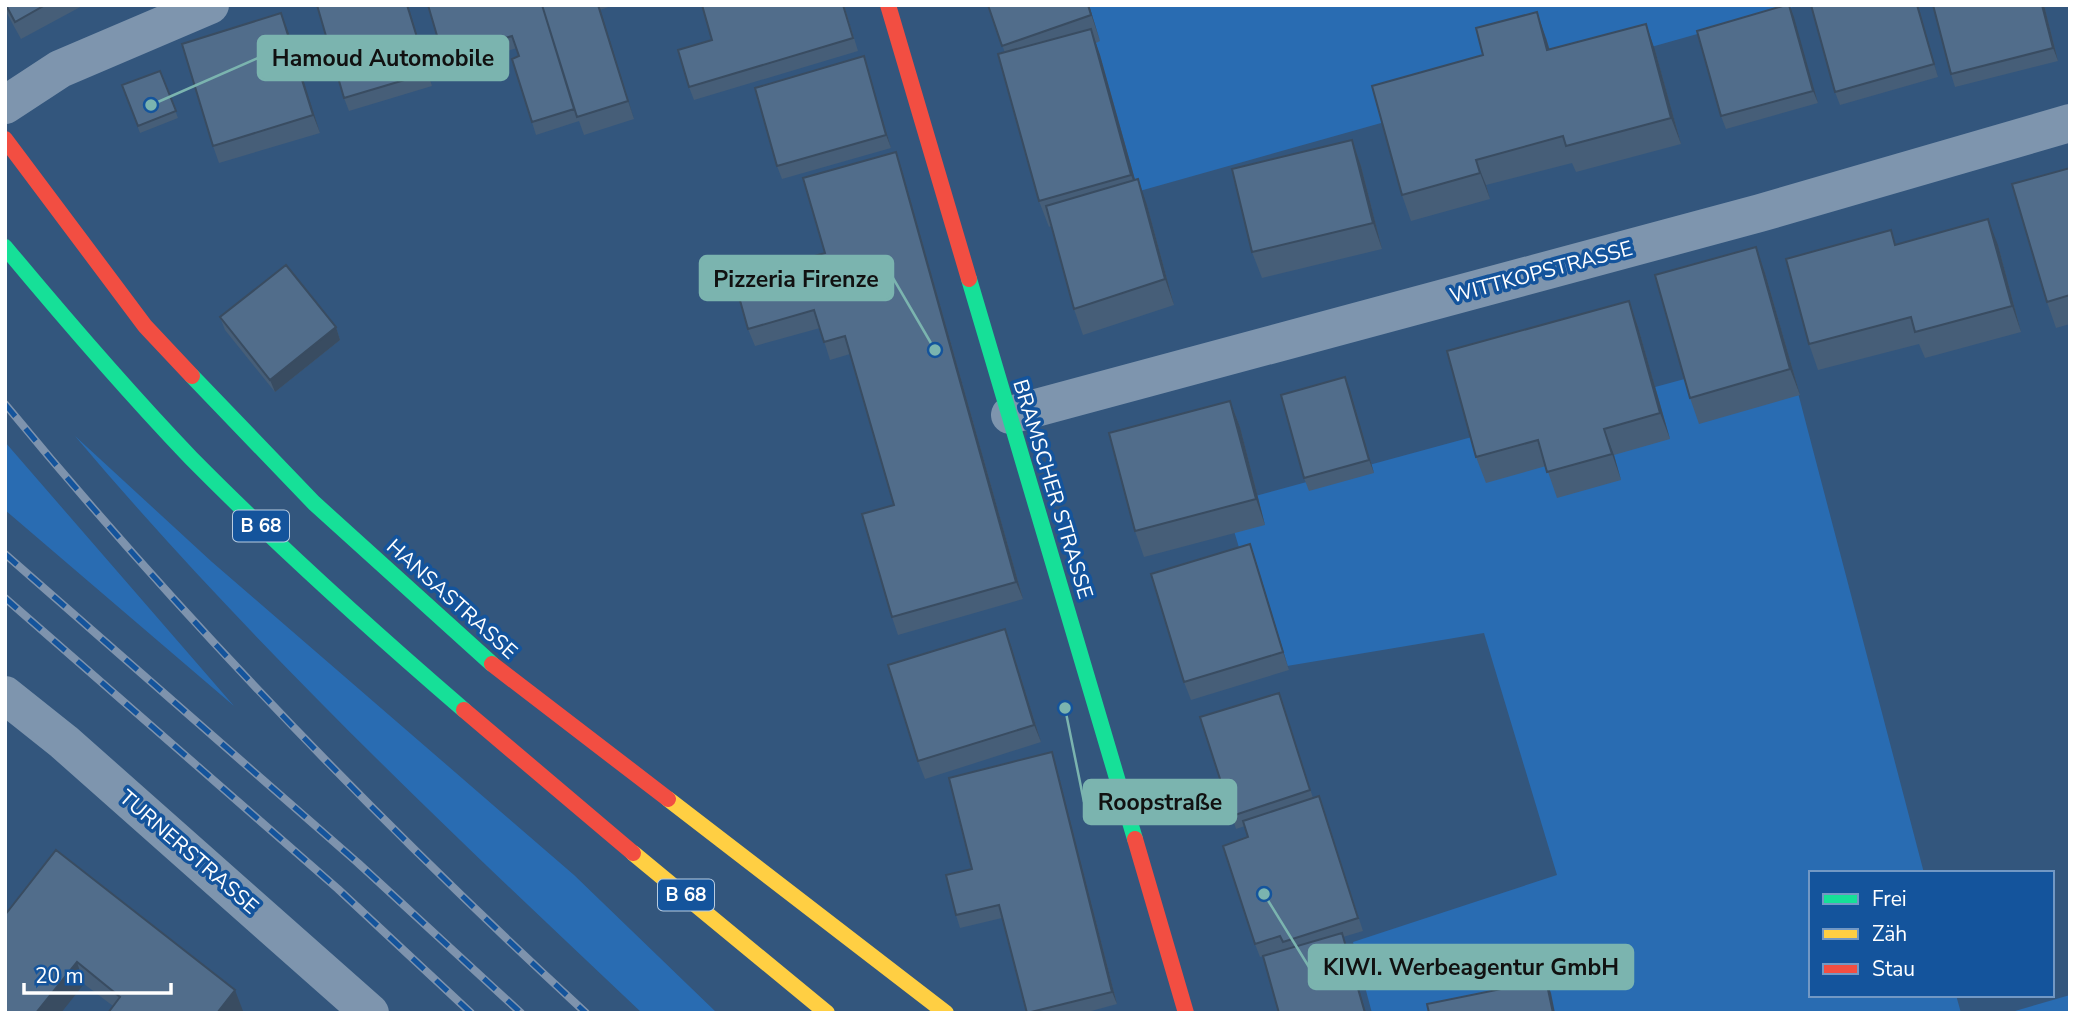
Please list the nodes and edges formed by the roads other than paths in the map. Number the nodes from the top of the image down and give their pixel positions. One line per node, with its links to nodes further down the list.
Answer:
1 (210, 5): 3 (street)
2 (888, 5): 7 (main road, BRAMSCHER STRASSE)
3 (5, 105)
4 (2070, 123): 7 (street, WITTKOPSTRASSE)
5 (5, 139): 12 (main road, HANSASTRASSE / B 68)
6 (5, 247): 11 (main road, B 68)
7 (1010, 415): 9 (main road, BRAMSCHER STRASSE)
8 (5, 695): 10 (street, TURNERSTRASSE)
9 (1178, 985): 13 (main road, BRAMSCHER STRASSE); 14 (main road, BRAMSCHER STRASSE)
10 (370, 1013)
11 (827, 1013)
12 (946, 1013)
13 (1176, 1013)
14 (1186, 1013)

